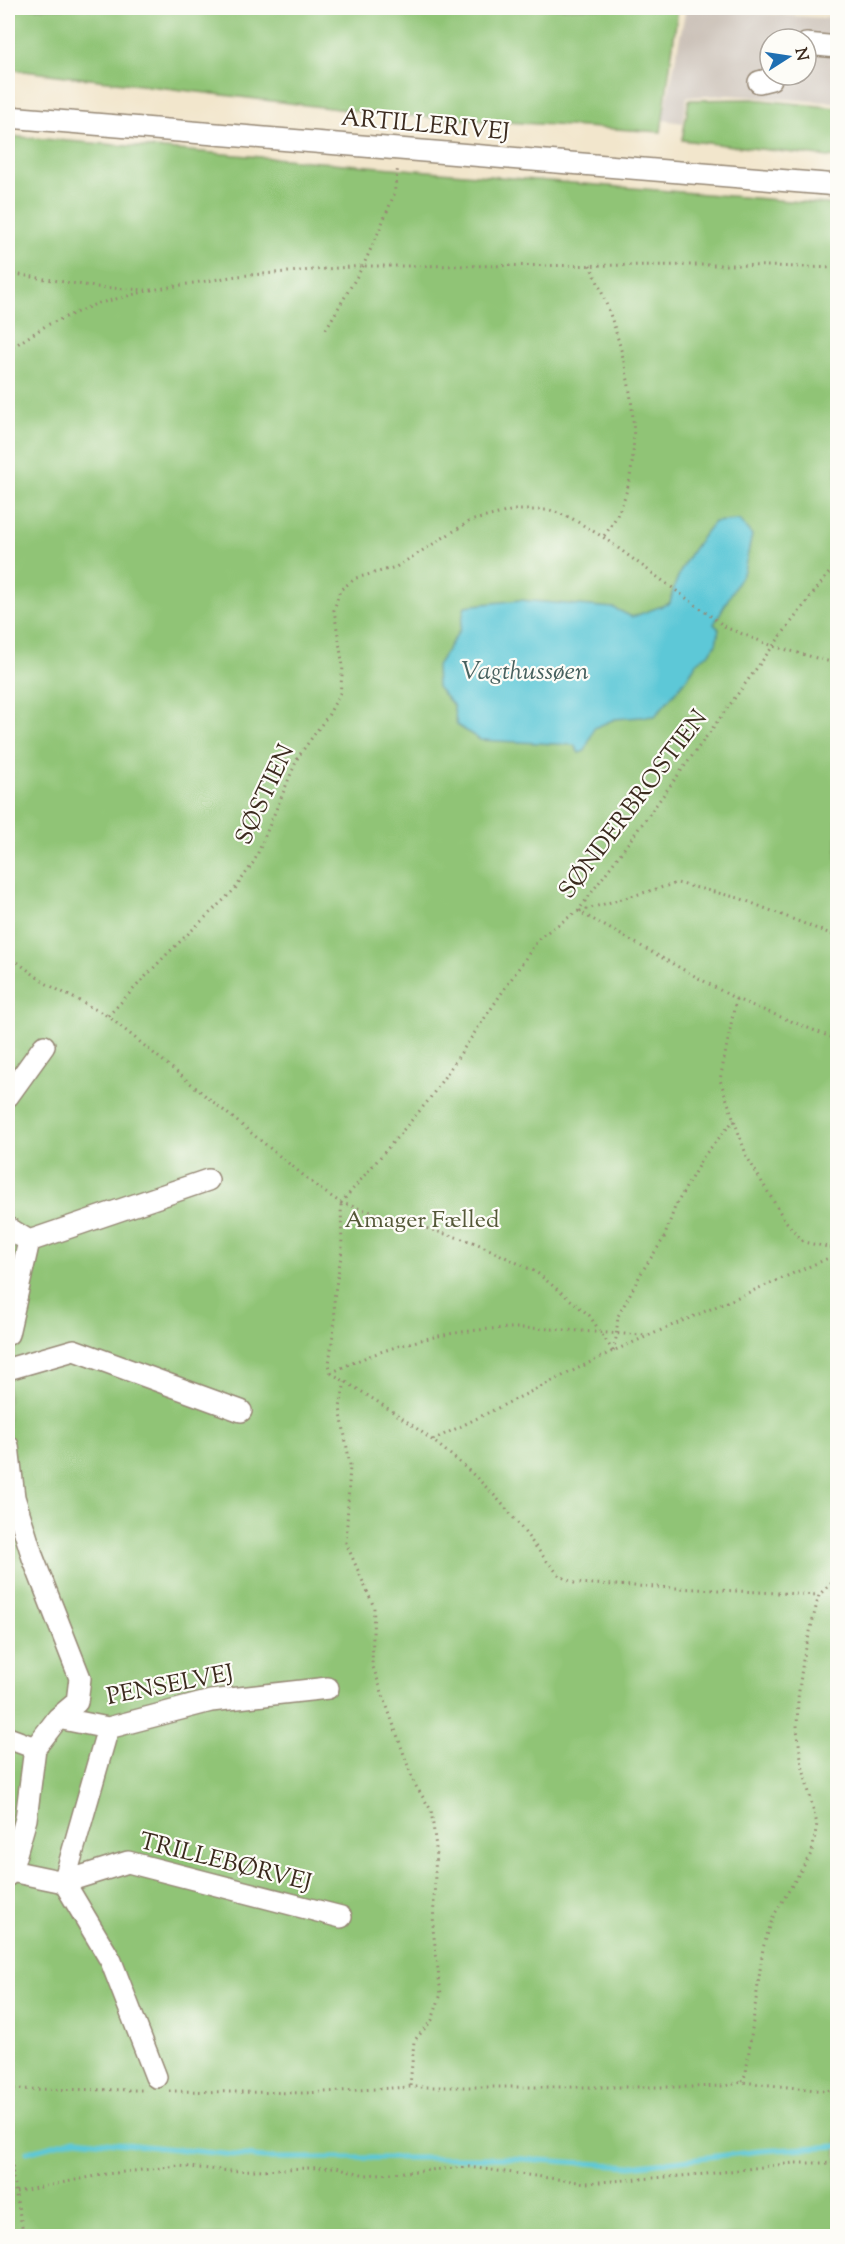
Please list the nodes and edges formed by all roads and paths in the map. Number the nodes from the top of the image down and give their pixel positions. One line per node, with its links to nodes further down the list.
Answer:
1 (818, 45): 2 (street)
2 (837, 47)
3 (8, 117): 4 (street, ARTILLERIVEJ)
4 (401, 150): 5 (street, ARTILLERIVEJ); 7 (path)
5 (837, 185)
6 (590, 265): 7 (path); 8 (path); 13 (path)
7 (363, 266): 10 (path); 11 (path)
8 (837, 268)
9 (8, 273): 10 (path)
10 (151, 290): 12 (path)
11 (326, 329)
12 (8, 350)
13 (603, 537): 15 (path, SØSTIEN); 21 (path, SØSTIEN)
14 (837, 561): 15 (path, SØNDERBROSTIEN)
15 (773, 646): 16 (path, SØSTIEN); 17 (path, SØNDERBROSTIEN)
16 (837, 664)
17 (578, 911): 18 (path); 20 (path); 27 (path, SØNDERBROSTIEN)
18 (837, 937)
19 (8, 955): 21 (path)
20 (736, 999): 22 (path); 25 (path)
21 (108, 1016): 27 (path)
22 (837, 1040)
23 (44, 1046): 24 (street)
24 (8, 1095)
25 (734, 1120): 30 (path); 34 (path)
26 (208, 1180): 29 (street)
27 (341, 1203): 32 (path); 38 (path)
28 (8, 1228): 29 (street)
29 (29, 1241): 33 (street)
30 (837, 1249)
31 (837, 1254): 35 (path)
32 (600, 1332): 34 (path); 36 (path); 38 (path)
33 (8, 1334)
34 (617, 1334): 35 (path); 36 (path)
35 (650, 1335): 36 (path)
36 (613, 1351): 41 (path)
37 (8, 1369): 40 (street)
38 (331, 1373): 39 (path)
39 (345, 1381): 41 (path); 55 (path)
40 (242, 1411)
41 (433, 1440): 44 (path)
42 (8, 1446): 46 (street)
43 (837, 1576): 44 (path)
44 (819, 1595): 53 (path)
45 (328, 1688): 47 (street, PENSELVEJ)
46 (58, 1718): 47 (street, PENSELVEJ); 49 (street)
47 (108, 1728): 51 (street)
48 (8, 1738): 49 (street)
49 (35, 1748): 50 (street)
50 (9, 1873): 51 (street)
51 (64, 1882): 52 (street, TRILLEBØRVEJ); 54 (street)
52 (341, 1917)
53 (742, 2082): 55 (path); 57 (path)
54 (157, 2086): 55 (path); 56 (path)
55 (410, 2087)
56 (8, 2089): 59 (path)
57 (837, 2089)
58 (837, 2163): 59 (path)
59 (16, 2192): 60 (path)
60 (24, 2236)

